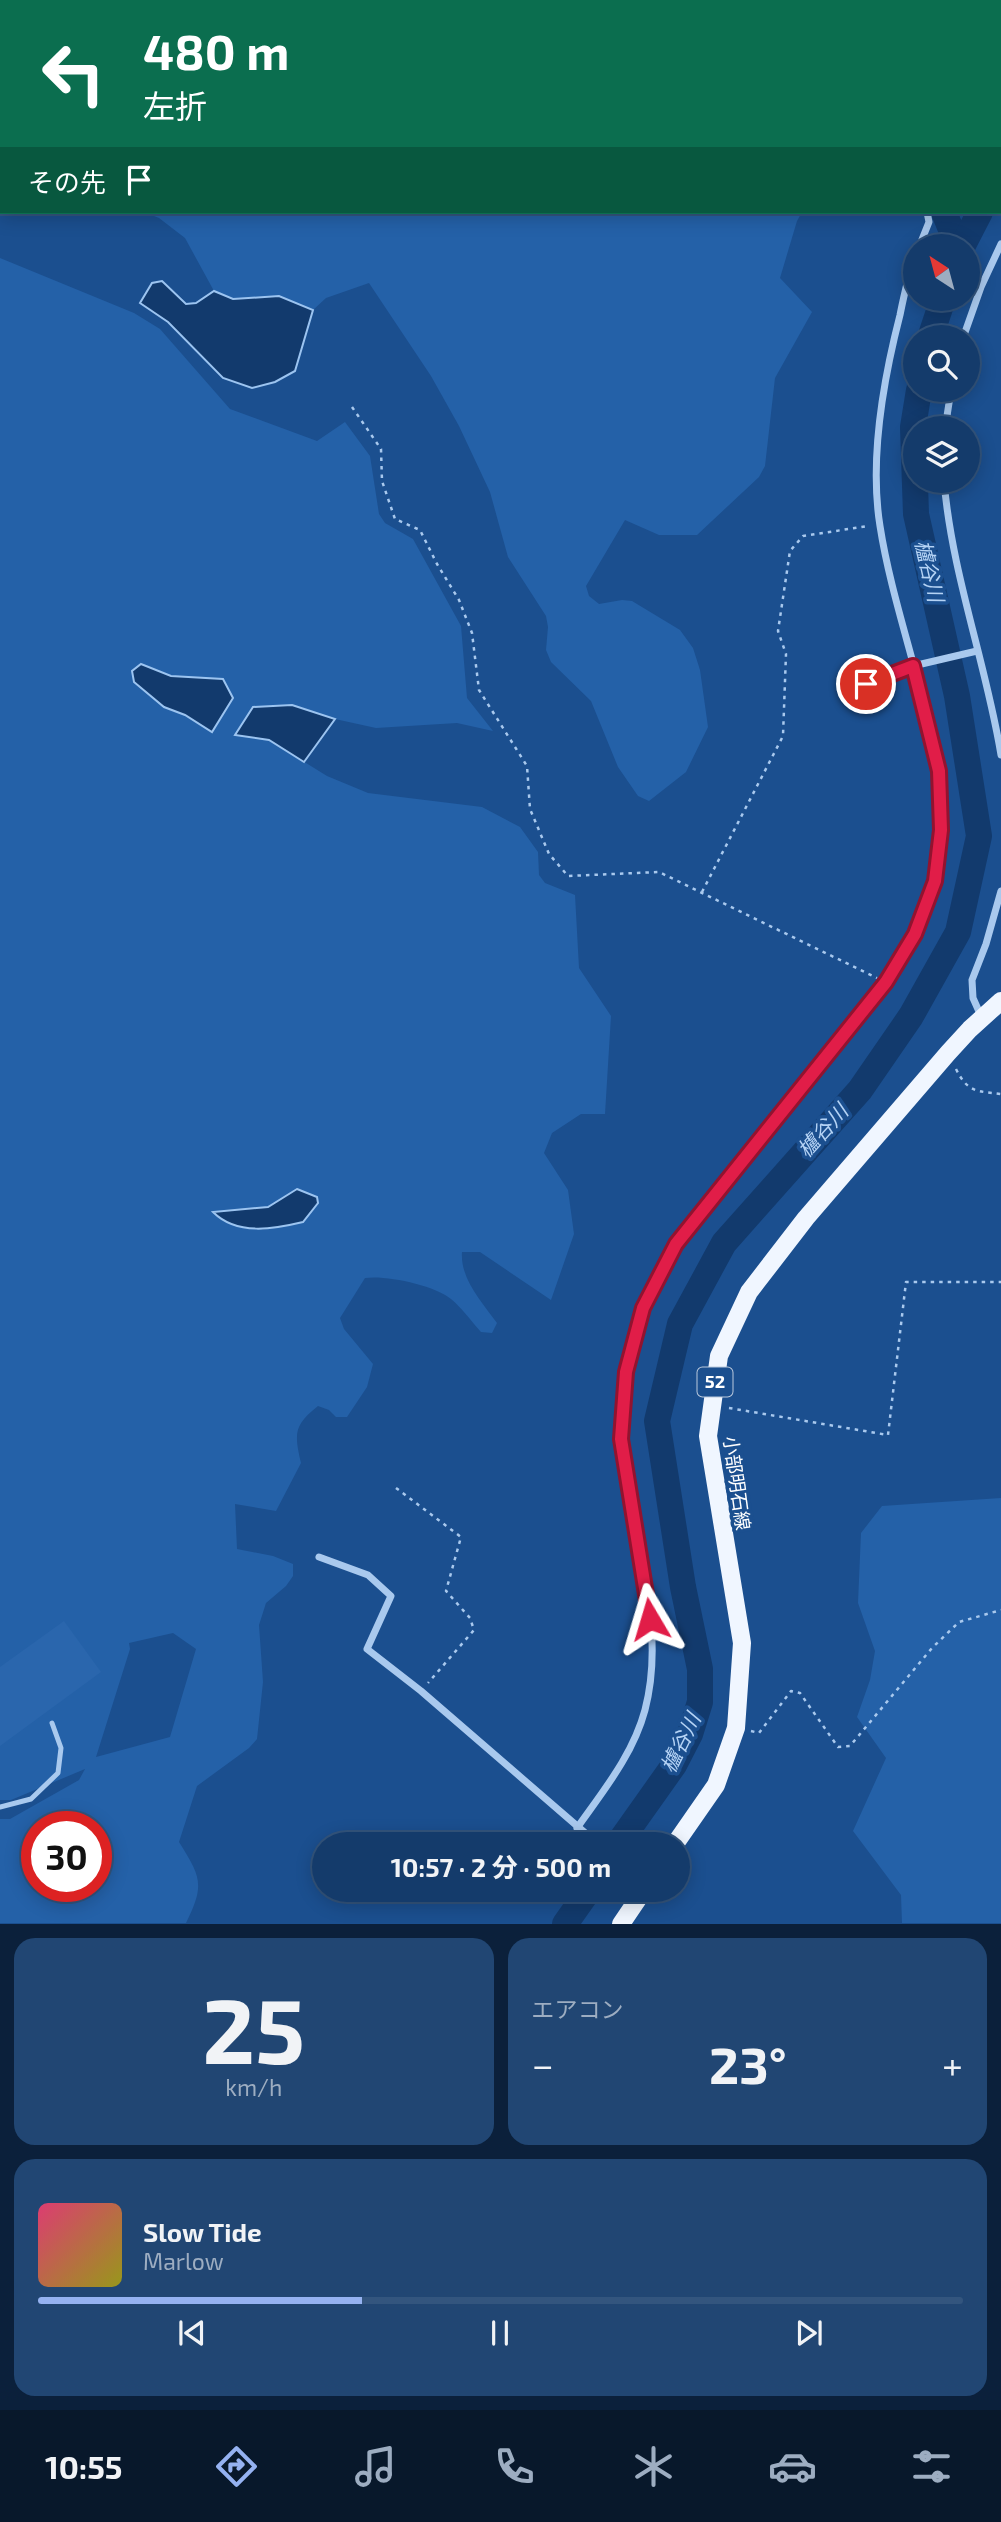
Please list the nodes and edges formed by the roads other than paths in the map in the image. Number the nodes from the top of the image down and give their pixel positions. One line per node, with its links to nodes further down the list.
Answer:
1 (927, 214): 2 (street)
2 (924, 234)
3 (1001, 244): 5 (street)
4 (903, 304): 8 (street)
5 (968, 325)
6 (945, 493): 7 (street)
7 (976, 651): 8 (street); 10 (street)
8 (913, 666): 9 (street); 18 (street)
9 (842, 693)
10 (997, 709): 11 (street)
11 (1001, 755)
12 (1001, 891): 14 (street)
13 (1001, 1001): 14 (main road, 小部明石線 / 52)
14 (982, 1018): 20 (main road, 小部明石線 / 52)
15 (319, 1556): 18 (street)
16 (52, 1723): 17 (lane)
17 (0, 1807)
18 (577, 1828): 19 (street)
19 (582, 1832)
20 (683, 1832)
21 (636, 1902): 22 (main road)
22 (621, 1923)

